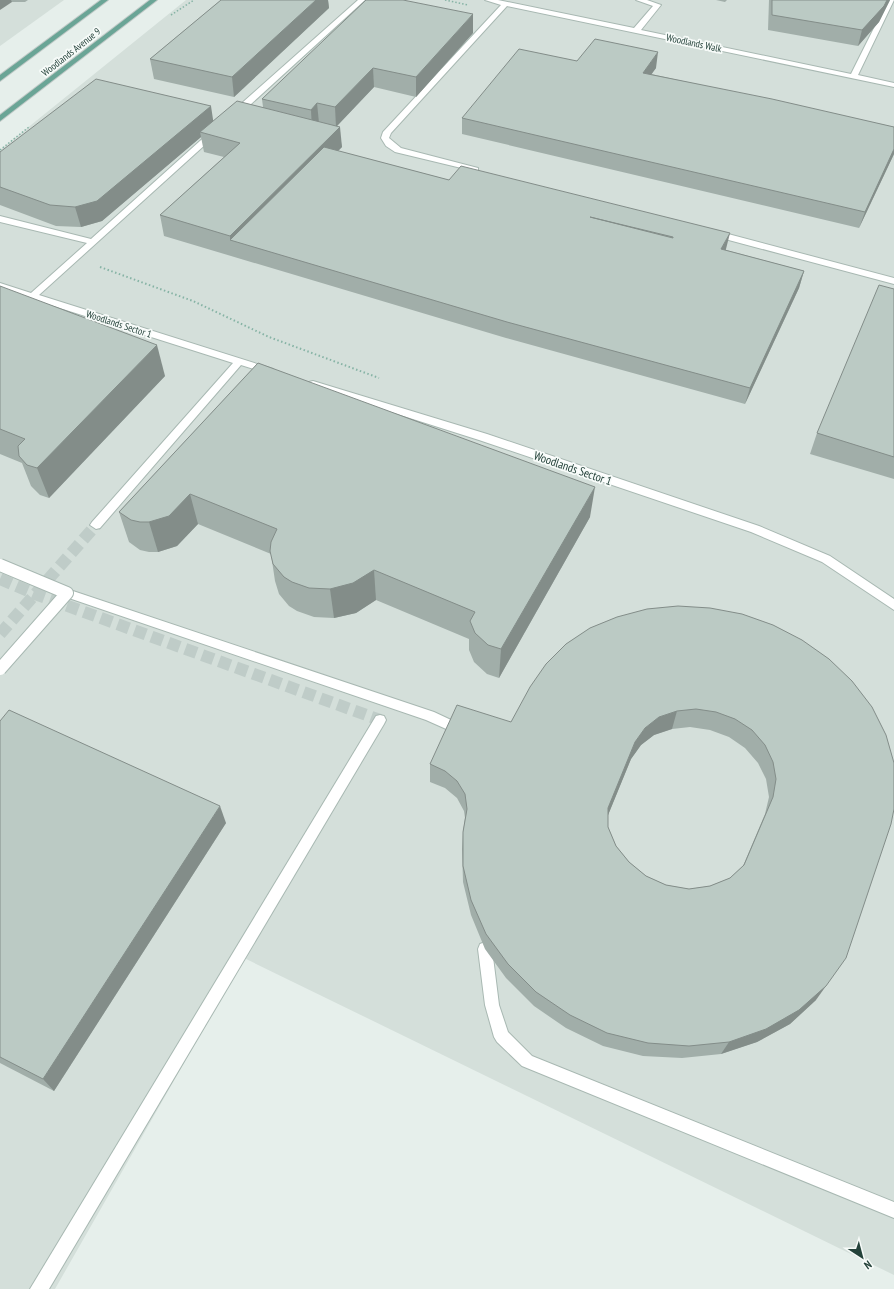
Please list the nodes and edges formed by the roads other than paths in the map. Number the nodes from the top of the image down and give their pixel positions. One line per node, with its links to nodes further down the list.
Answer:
1 (105, 0): 10 (main road, Woodlands Avenue 9)
2 (154, 0): 12 (main road, Woodlands Avenue 9)
3 (362, 0): 16 (street)
4 (492, 0): 7 (street, Woodlands Walk)
5 (639, 0): 8 (street)
6 (891, 0): 9 (street)
7 (505, 4): 8 (street, Woodlands Walk); 13 (street)
8 (636, 31): 9 (street, Woodlands Walk)
9 (853, 77): 11 (street, Woodlands Walk)
10 (0, 79)
11 (894, 84)
12 (0, 119)
13 (482, 172)
14 (0, 219): 16 (street)
15 (703, 231): 17 (street)
16 (93, 242): 19 (street)
17 (894, 281)
18 (0, 286): 19 (street, Woodlands Sector 1)
19 (32, 296): 20 (street, Woodlands Sector 1)
20 (239, 362): 21 (street, Woodlands Sector 1); 23 (street)
21 (279, 374)
22 (302, 381): 26 (street, Woodlands Sector 1)
23 (96, 525)
24 (0, 565): 25 (street, bridge)
25 (67, 593): 27 (street, bridge); 29 (street)
26 (894, 605)
27 (0, 669)
28 (380, 720): 32 (street)
29 (475, 737)
30 (485, 949): 31 (street)
31 (894, 1210)
32 (39, 1289)

